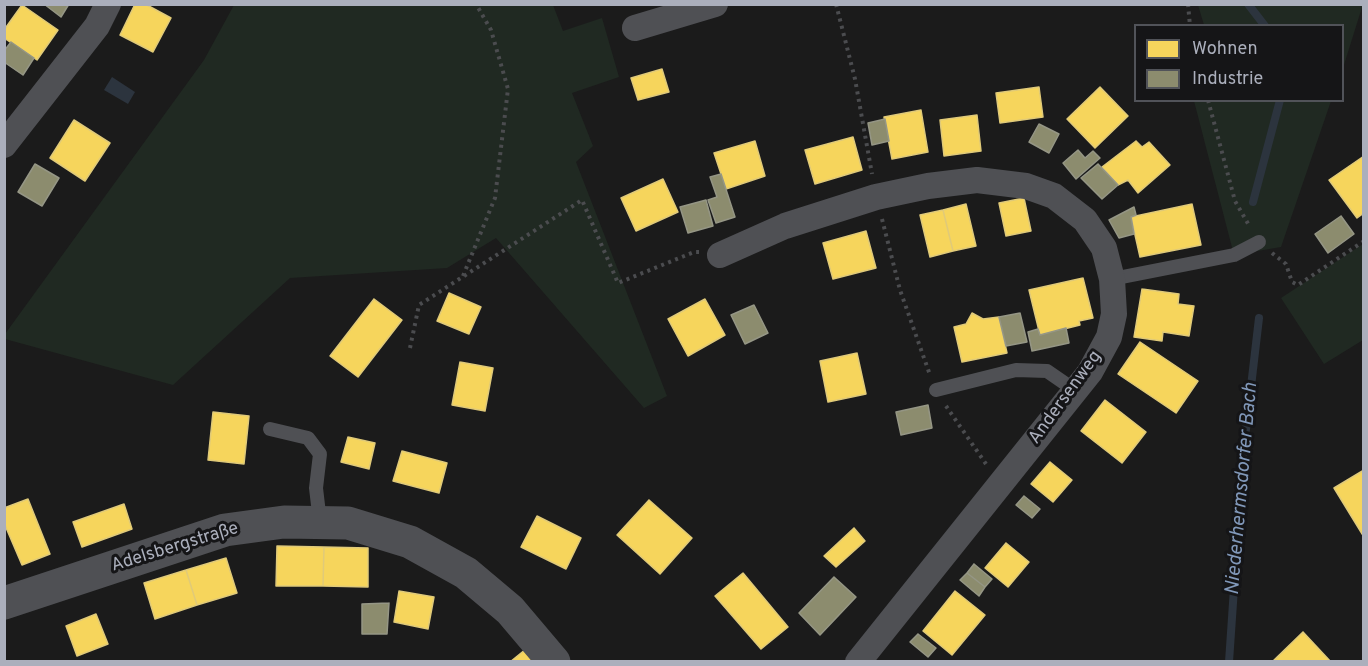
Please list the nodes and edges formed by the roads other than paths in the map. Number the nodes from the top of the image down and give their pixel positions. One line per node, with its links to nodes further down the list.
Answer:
1 (108, 4): 4 (street)
2 (715, 4): 3 (street)
3 (635, 28)
4 (4, 145)
5 (1259, 242): 7 (lane)
6 (720, 255): 7 (street, Andersenweg)
7 (1113, 279): 9 (street, Andersenweg)
8 (936, 390): 9 (lane)
9 (1076, 390): 14 (street, Andersenweg)
10 (270, 429): 11 (lane)
11 (320, 522): 12 (street, Adelsbergstraße); 13 (street, Adelsbergstraße)
12 (4, 603)
13 (555, 662)
14 (858, 662)

